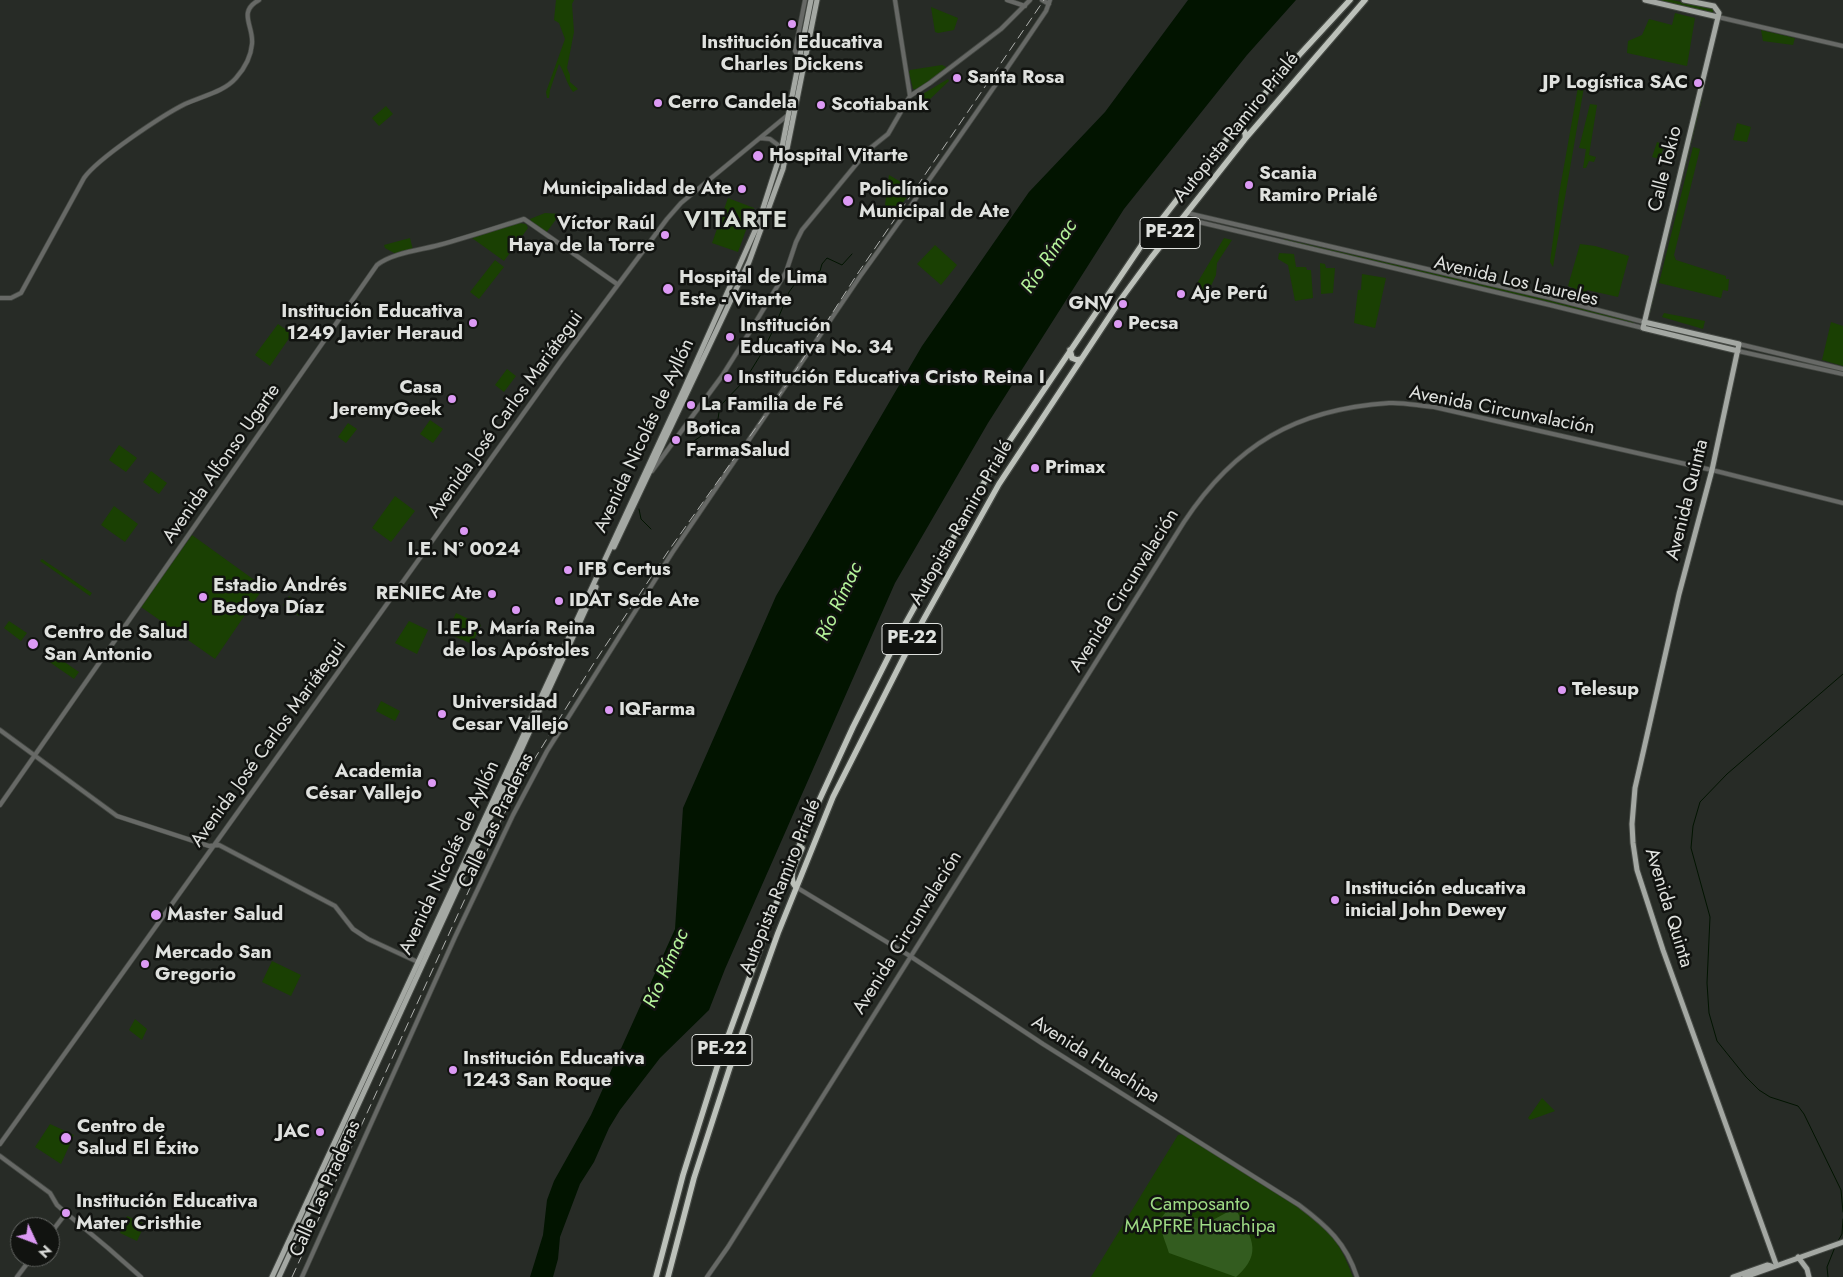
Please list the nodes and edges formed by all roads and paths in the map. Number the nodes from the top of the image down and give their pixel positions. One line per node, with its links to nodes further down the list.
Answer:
1 (259, 0): 27 (street)
2 (804, 0): 17 (street)
3 (811, 0): 17 (main road, Avenida Nicolás de Ayllón)
4 (817, 0): 36 (main road, Avenida Nicolás de Ayllón)
5 (895, 0): 18 (street)
6 (1007, 0): 14 (street)
7 (1030, 0): 14 (street)
8 (1042, 0): 13 (street)
9 (1350, 0): 20 (highway, Autopista Ramiro Prialé / PE-22)
10 (1365, 0): 22 (highway, Autopista Ramiro Prialé / PE-22)
11 (1645, 0): 15 (main road)
12 (1684, 0): 15 (main road)
13 (1050, 2): 60 (street, Calle Las Praderas)
14 (1025, 6): 18 (street)
15 (1718, 17): 16 (street); 28 (main road, Calle Tokio)
16 (1843, 46)
17 (800, 60): 19 (main road, Avenida Nicolás de Ayllón)
18 (910, 96): 36 (street)
19 (789, 114): 21 (street, Avenida José Carlos Mariátegui); 23 (main road, Avenida Nicolás de Ayllón)
20 (1234, 130): 22 (highway); 30 (highway, Autopista Ramiro Prialé / PE-22)
21 (760, 138): 23 (street); 26 (street, Avenida José Carlos Mariátegui)
22 (1245, 139): 24 (highway, Autopista Ramiro Prialé / PE-22)
23 (782, 148): 44 (main road, Avenida Nicolás de Ayllón)
24 (1186, 213): 25 (highway, Autopista Ramiro Prialé / PE-22); 28 (street, Avenida Los Laureles)
25 (1182, 218): 28 (street, Avenida Los Laureles); 32 (highway, Autopista Ramiro Prialé / PE-22)
26 (617, 284): 39 (street, Avenida Alfonso Ugarte); 42 (street, Avenida José Carlos Mariátegui)
27 (0, 298)
28 (1643, 325): 29 (main road, Avenida Los Laureles); 31 (main road, Avenida Los Laureles)
29 (1739, 344): 31 (main road, Avenida Quinta); 33 (street, Avenida Los Laureles)
30 (1070, 350): 32 (highway); 41 (highway, Autopista Ramiro Prialé / PE-22)
31 (1738, 350): 34 (street, Avenida Los Laureles); 35 (main road, Avenida Quinta)
32 (1081, 359): 43 (highway, Autopista Ramiro Prialé / PE-22)
33 (1843, 368)
34 (1843, 374)
35 (1712, 470): 37 (street, Avenida Circunvalación); 45 (street, Avenida Circunvalación); 55 (main road, Avenida Quinta)
36 (644, 481): 44 (main road, Avenida Nicolás de Ayllón)
37 (1843, 503)
38 (0, 730): 39 (street)
39 (35, 754): 40 (street, Avenida Alfonso Ugarte); 42 (street)
40 (0, 806)
41 (806, 829): 43 (highway); 61 (highway, Autopista Ramiro Prialé / PE-22)
42 (214, 845): 46 (street); 47 (street, Avenida José Carlos Mariátegui)
43 (796, 887): 45 (street, Avenida Huachipa); 62 (highway, Autopista Ramiro Prialé / PE-22)
44 (443, 913): 46 (main road, Avenida Nicolás de Ayllón)
45 (910, 956): 63 (street, Avenida Circunvalación); 64 (street, Avenida Huachipa)
46 (420, 963): 51 (main road, Avenida Nicolás de Ayllón)
47 (0, 1144)
48 (0, 1156): 49 (street)
49 (66, 1213): 50 (street); 57 (street)
50 (60, 1221)
51 (294, 1238): 58 (main road, Avenida Nicolás de Ayllón); 59 (main road, Avenida Nicolás de Ayllón)
52 (1843, 1242): 53 (main road)
53 (1809, 1253): 54 (main road); 56 (main road)
54 (1798, 1257): 55 (main road); 56 (main road)
55 (1774, 1265): 65 (main road); 66 (main road)
56 (1807, 1269): 67 (main road)
57 (141, 1277)
58 (272, 1277)
59 (279, 1277)
60 (302, 1277)
61 (656, 1277)
62 (668, 1277)
63 (707, 1277)
64 (1357, 1277)
65 (1733, 1277)
66 (1745, 1277)
67 (1809, 1277)

